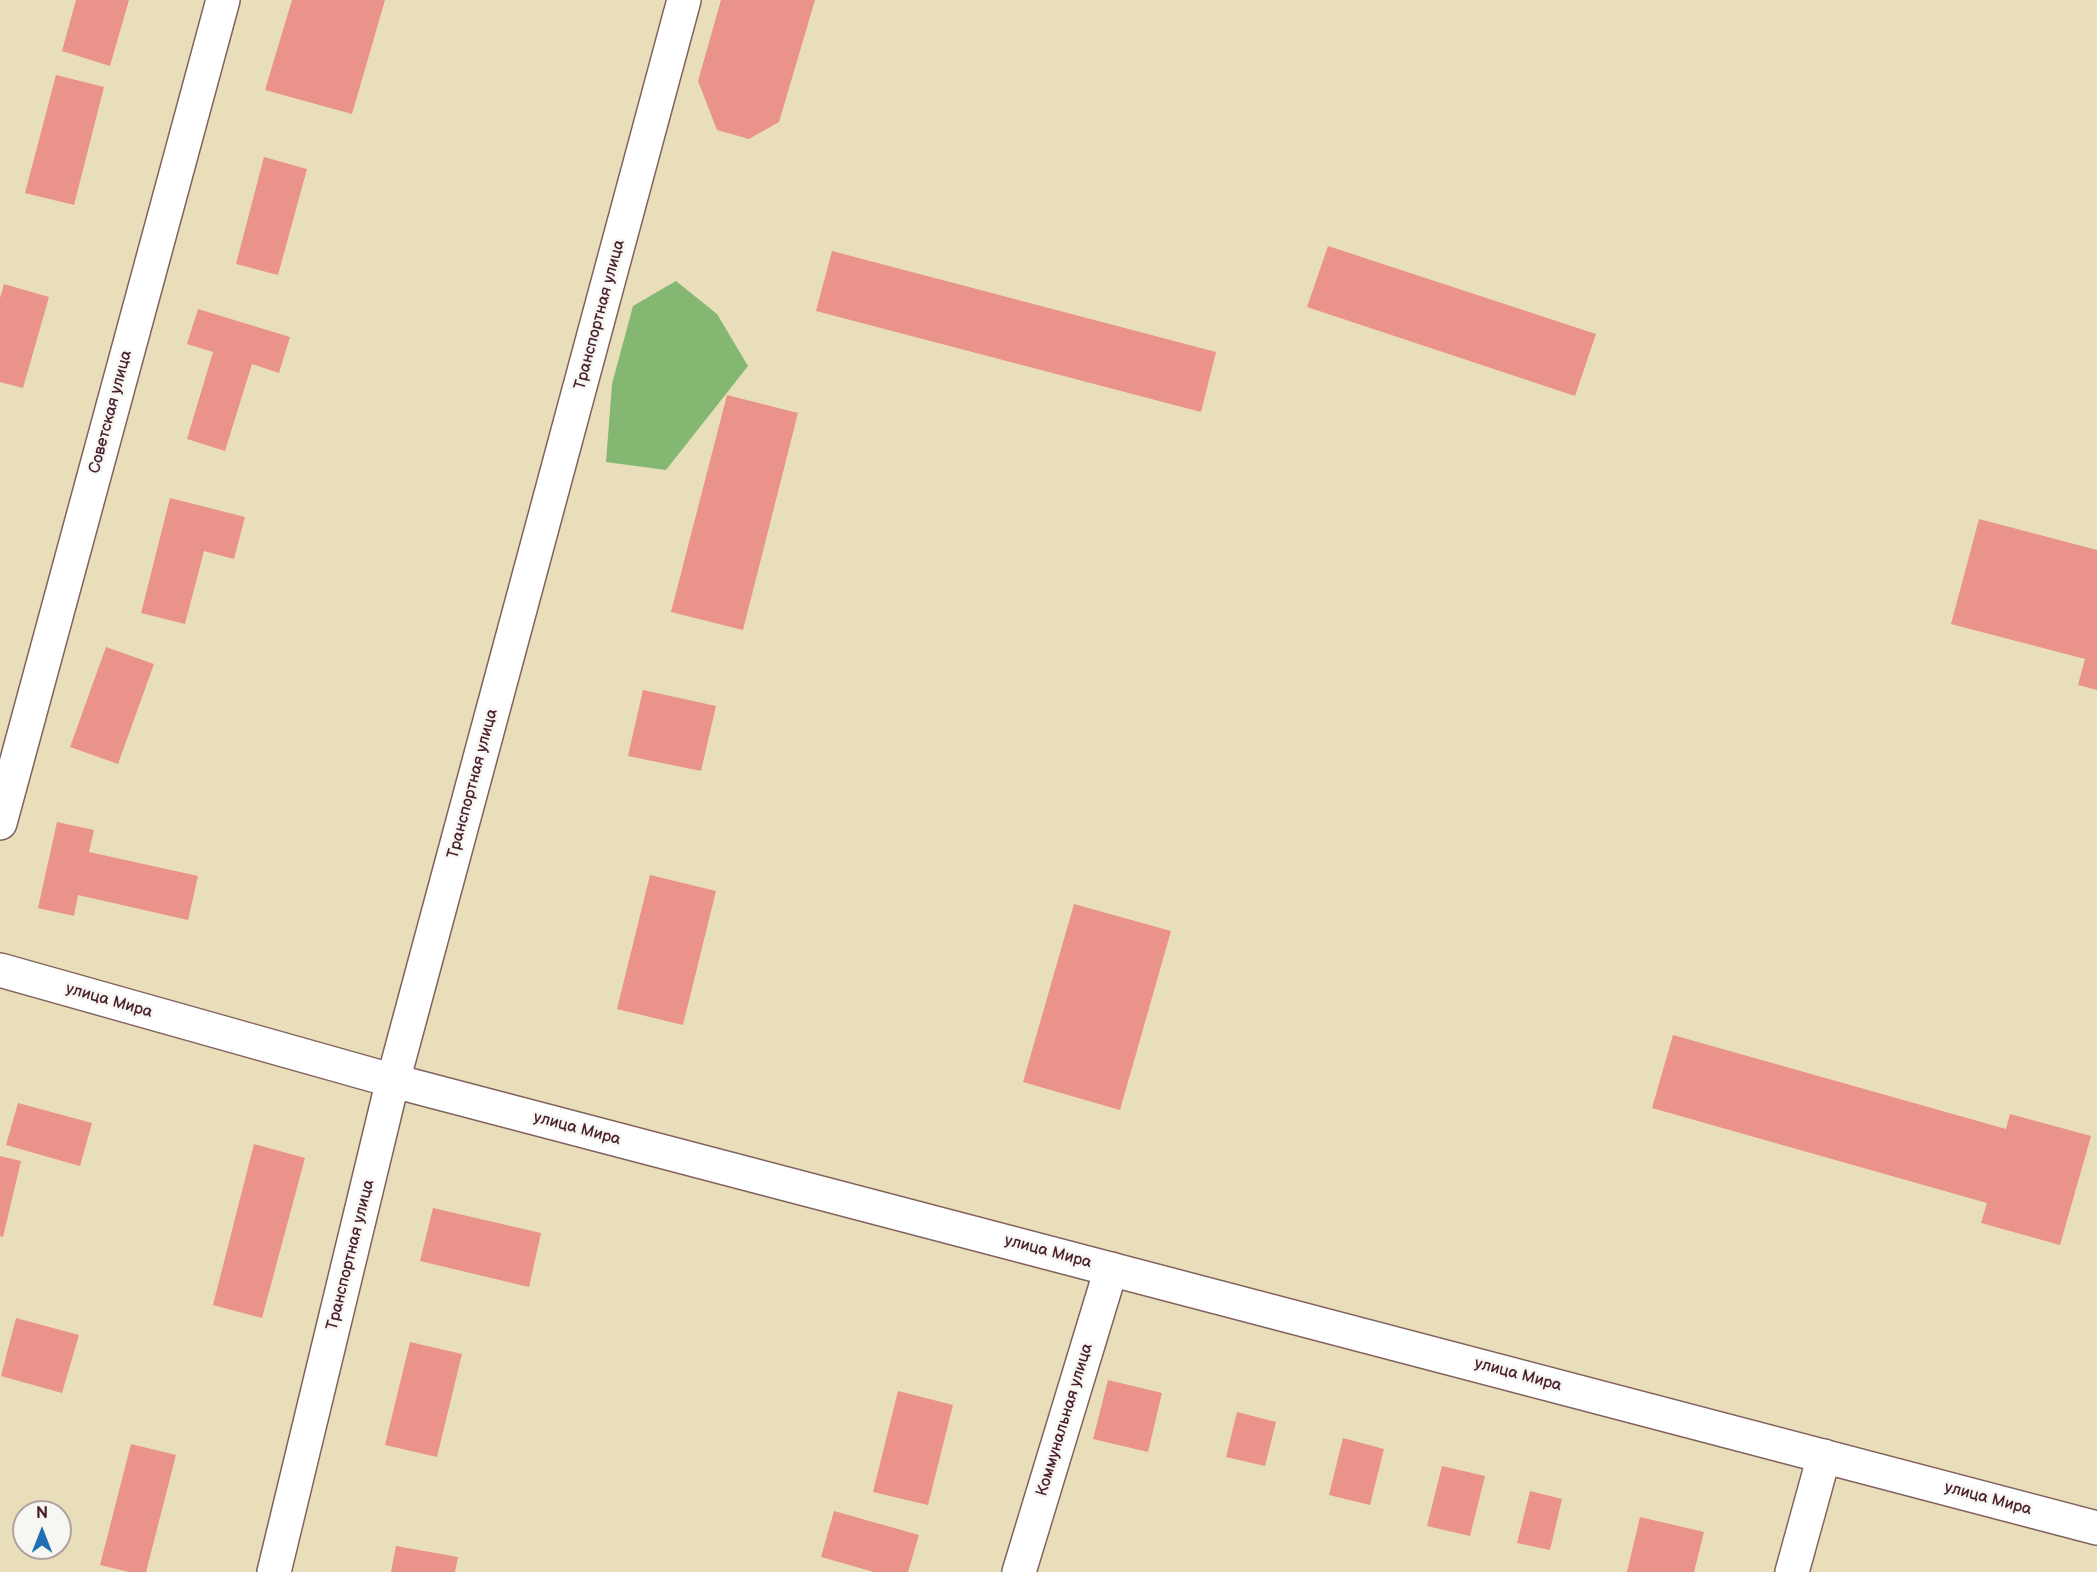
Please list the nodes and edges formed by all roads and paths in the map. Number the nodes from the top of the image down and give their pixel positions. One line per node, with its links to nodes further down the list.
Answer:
1 (223, 0): 3 (street, Советская улица)
2 (684, 0): 5 (street, Транспортная улица)
3 (0, 823)
4 (0, 970): 5 (street, улица Мира)
5 (394, 1081): 6 (street, улица Мира); 9 (street, Транспортная улица)
6 (1111, 1269): 7 (street, улица Мира); 10 (street, Коммунальная улица)
7 (1824, 1456): 8 (street, улица Мира); 11 (street)
8 (2097, 1527)
9 (274, 1572)
10 (1019, 1572)
11 (1792, 1572)

